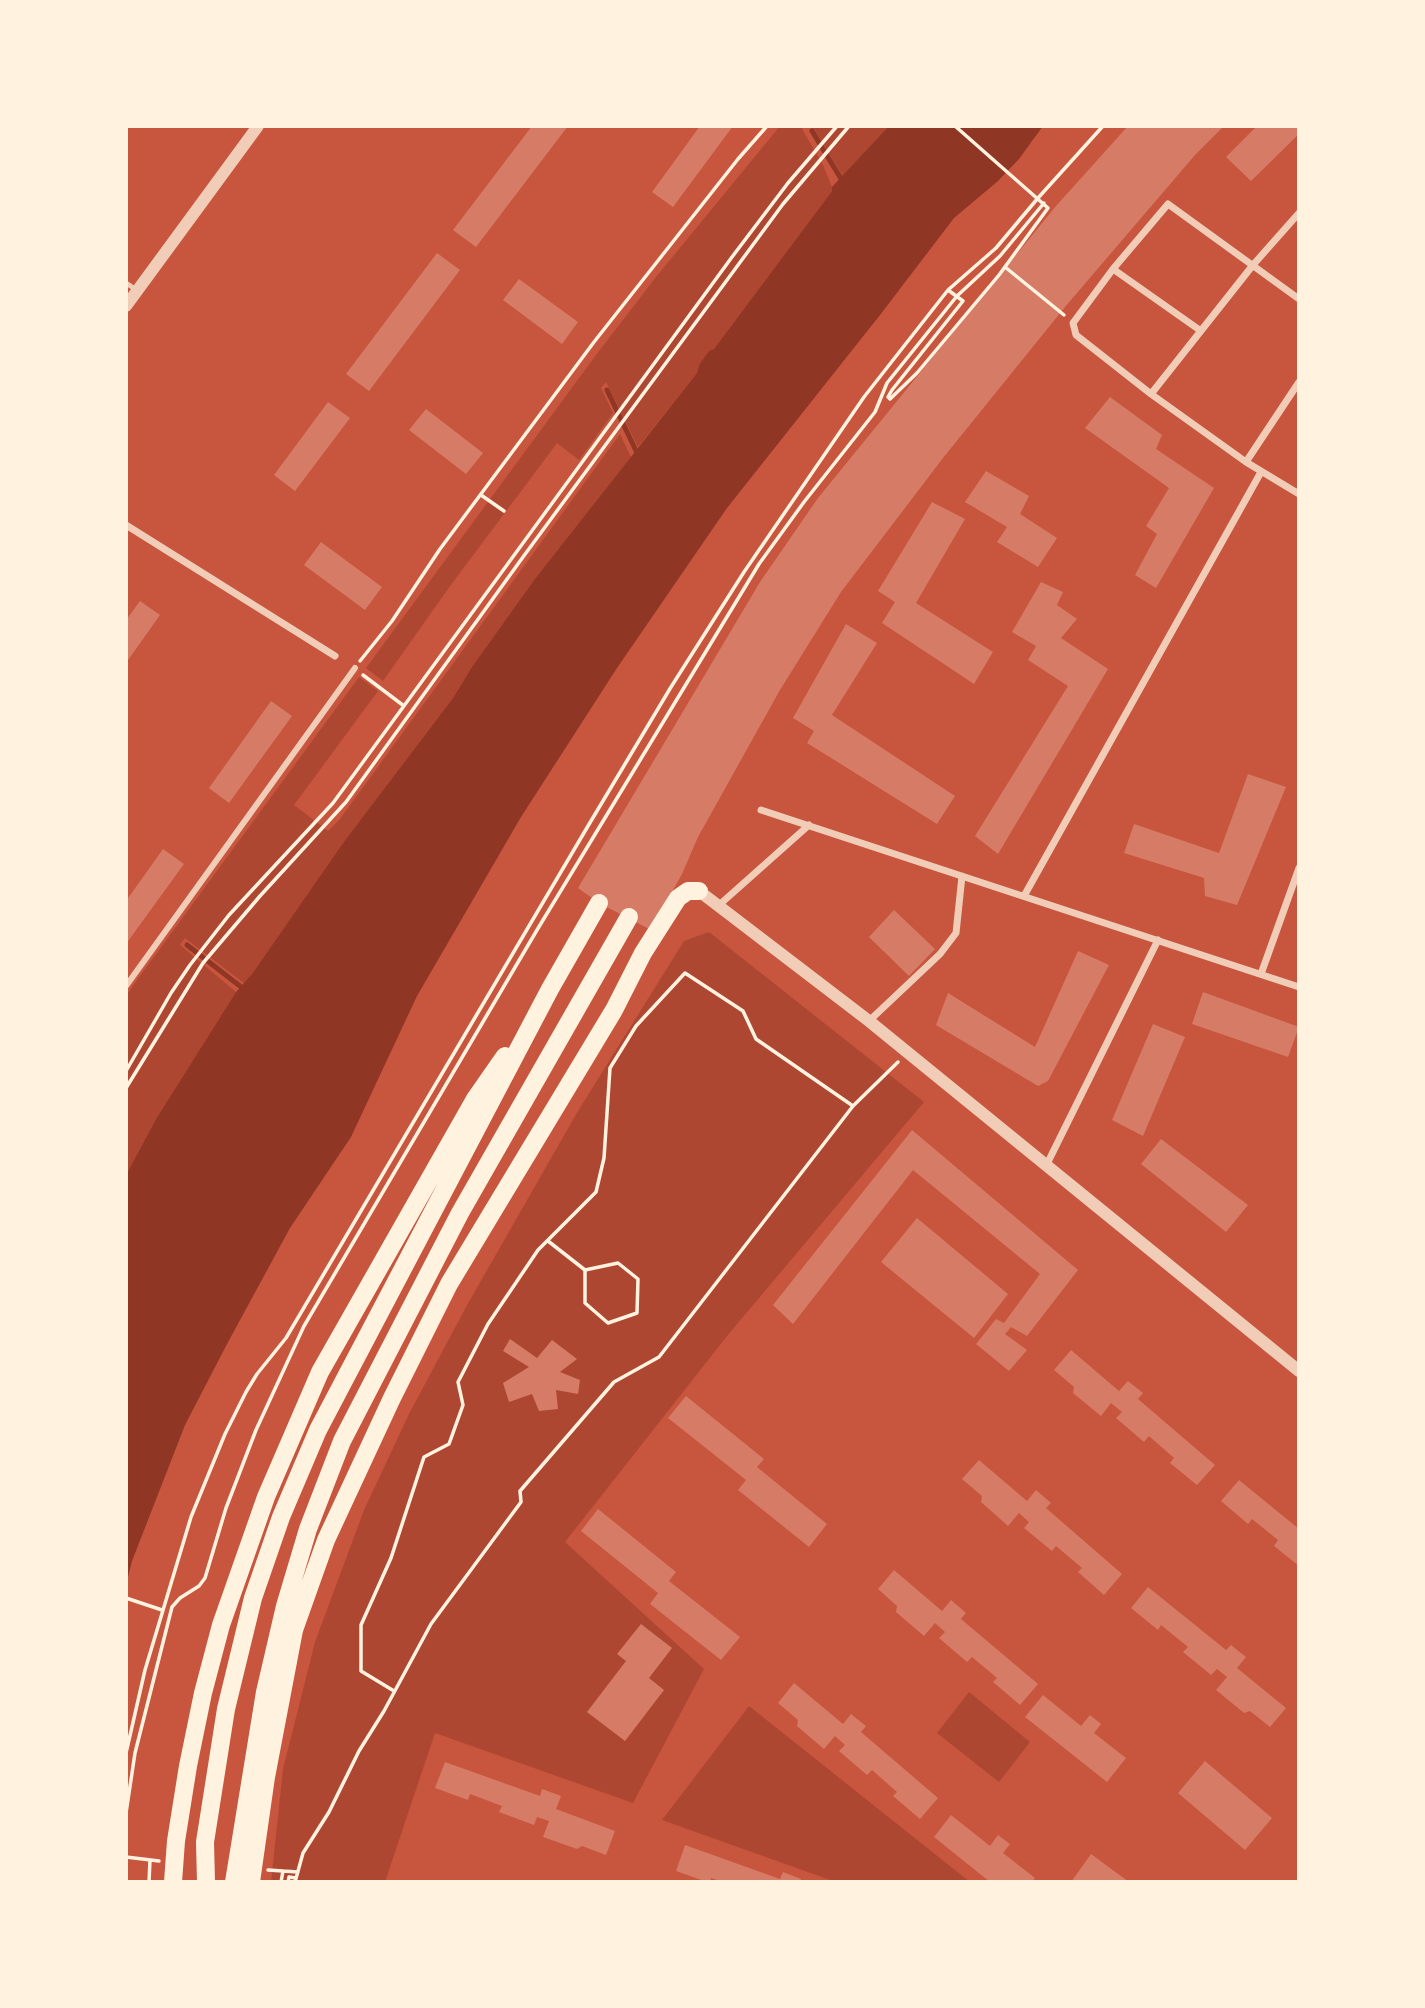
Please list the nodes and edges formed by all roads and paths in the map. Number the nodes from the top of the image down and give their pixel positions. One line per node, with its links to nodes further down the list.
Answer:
1 (258, 126): 15 (street)
2 (767, 126): 25 (path)
3 (837, 126): 31 (path)
4 (849, 126): 49 (path)
5 (955, 126): 7 (path)
6 (1103, 126): 7 (path)
7 (1038, 198): 8 (path); 14 (path)
8 (1044, 203): 11 (path); 16 (path)
9 (1299, 213): 10 (street)
10 (1253, 265): 12 (street); 17 (street); 20 (street)
11 (1005, 267): 16 (path); 19 (path)
12 (1113, 269): 19 (street); 20 (street)
13 (126, 283): 15 (lane)
14 (948, 290): 16 (path); 56 (path)
15 (138, 291): 18 (street)
16 (957, 296): 59 (path)
17 (1299, 299)
18 (126, 306)
19 (1073, 323): 22 (street)
20 (1201, 331): 22 (street)
21 (1299, 382): 23 (street)
22 (1151, 394): 23 (street)
23 (1246, 462): 24 (street)
24 (1261, 472): 26 (street); 37 (street)
25 (481, 495): 27 (path); 30 (path)
26 (1299, 495)
27 (504, 511)
28 (126, 525): 29 (street)
29 (335, 656)
30 (355, 668): 31 (path); 43 (street)
31 (404, 706): 48 (path)
32 (761, 810): 33 (street)
33 (809, 825): 35 (street); 39 (street)
34 (1299, 867): 42 (street)
35 (962, 876): 37 (street); 46 (street)
36 (699, 891): 39 (street); 69 (highway)
37 (1024, 895): 41 (street)
38 (599, 903): 45 (highway)
39 (718, 906): 46 (street)
40 (629, 917): 68 (highway)
41 (1158, 940): 42 (street); 51 (street)
42 (1261, 974): 44 (street)
43 (126, 986)
44 (1299, 987)
45 (550, 989): 66 (highway); 67 (highway)
46 (869, 1021): 47 (street)
47 (907, 1053): 50 (path); 51 (street)
48 (126, 1071)
49 (126, 1088)
50 (853, 1106): 52 (path); 57 (path)
51 (1046, 1166): 54 (street)
52 (548, 1241): 53 (path); 57 (path)
53 (585, 1270): 53 (path)
54 (1299, 1371)
55 (126, 1598): 56 (path)
56 (162, 1610): 58 (path)
57 (394, 1691): 64 (path)
58 (126, 1753)
59 (126, 1813)
60 (126, 1857): 61 (path)
61 (150, 1860): 62 (path); 65 (path)
62 (159, 1861)
63 (283, 1871): 70 (path)
64 (296, 1880): 71 (path)
65 (149, 1882)
66 (173, 1882)
67 (206, 1882)
68 (234, 1882)
69 (251, 1882)
70 (281, 1882)
71 (288, 1882)

